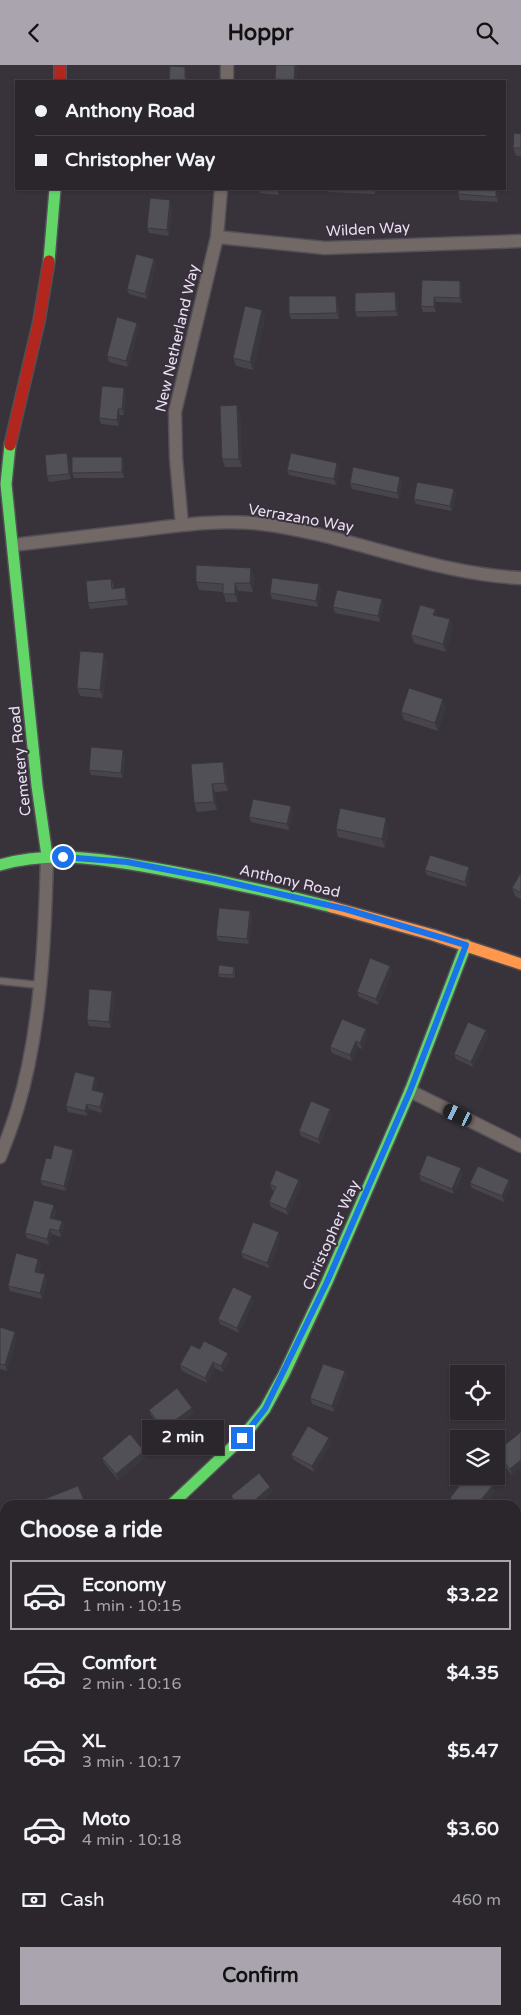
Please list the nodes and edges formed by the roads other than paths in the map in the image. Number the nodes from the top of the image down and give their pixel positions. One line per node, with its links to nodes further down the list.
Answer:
1 (60, 65): 3 (street)
2 (227, 65): 4 (street)
3 (60, 80)
4 (227, 80)
5 (55, 190): 10 (street, Cemetery Road)
6 (222, 190): 7 (street, New Netherland Way)
7 (217, 237): 8 (street, Wilden Way); 11 (street, New Netherland Way)
8 (521, 241)
9 (0, 435): 10 (street)
10 (6, 457): 12 (street, Cemetery Road)
11 (182, 525): 12 (street, Verrazano Way); 13 (street, Verrazano Way)
12 (13, 545): 14 (street, Cemetery Road)
13 (521, 578)
14 (47, 856): 15 (street, Anthony Road); 16 (street, Anthony Road); 19 (street)
15 (0, 865)
16 (466, 945): 17 (street, Anthony Road); 20 (street, Christopher Way)
17 (521, 964)
18 (0, 981): 19 (lane)
19 (39, 985): 22 (street)
20 (410, 1091): 21 (street); 23 (street, Christopher Way)
21 (521, 1146)
22 (0, 1157)
23 (176, 1500)

